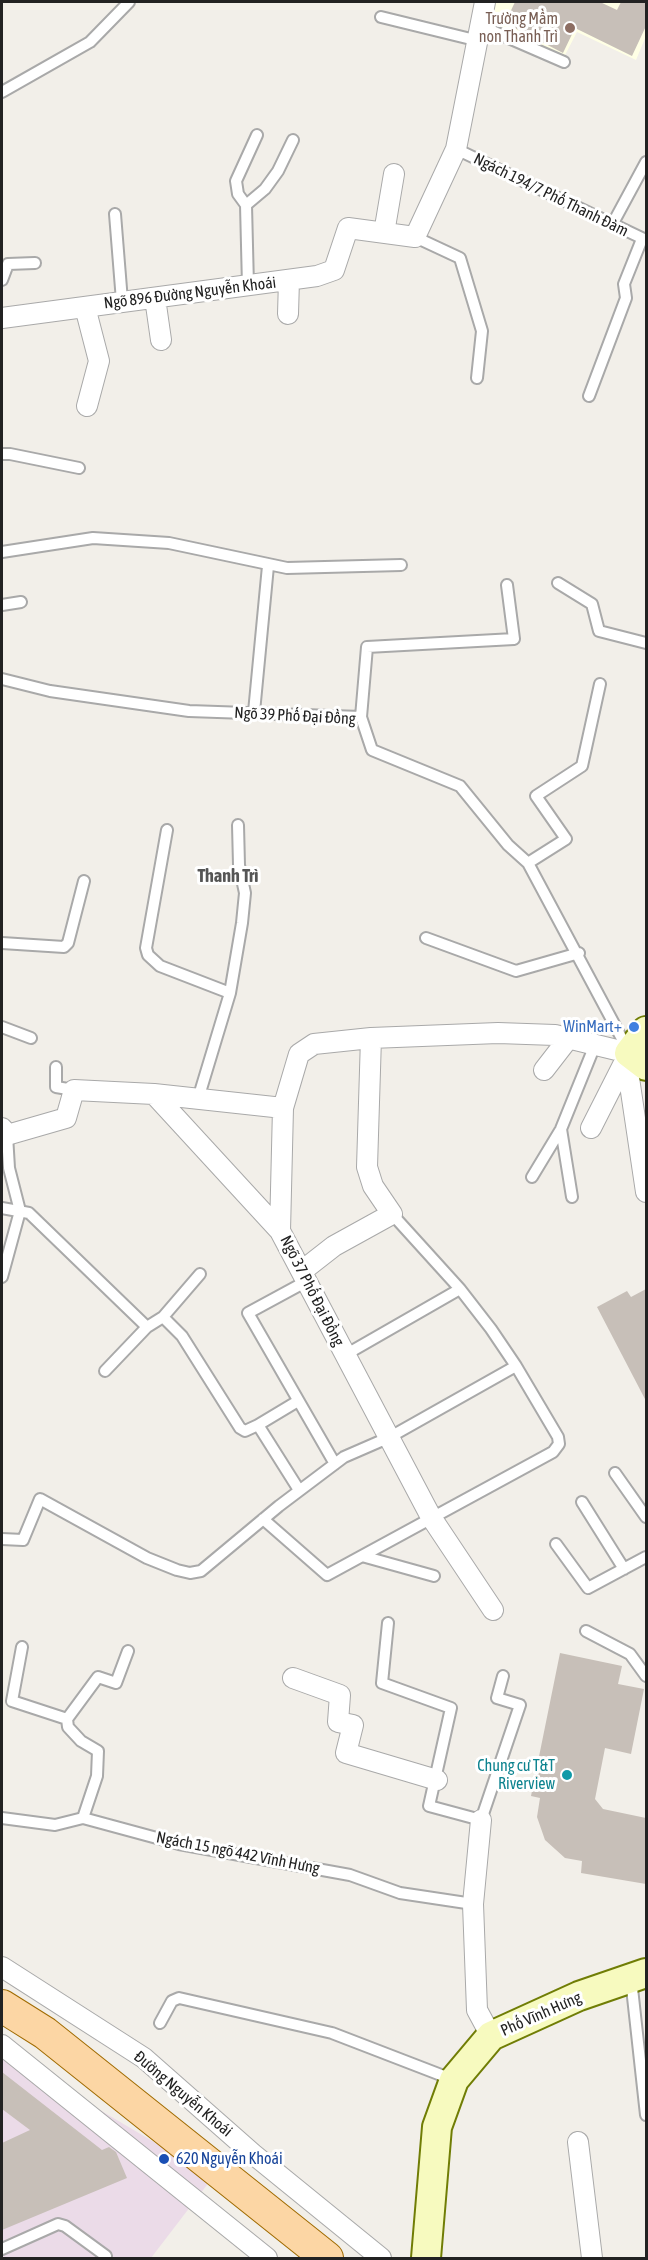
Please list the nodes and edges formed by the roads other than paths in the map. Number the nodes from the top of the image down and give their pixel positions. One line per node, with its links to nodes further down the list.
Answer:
1 (129, 2): 6 (lane)
2 (485, 2): 4 (street)
3 (381, 17): 4 (lane)
4 (480, 33): 5 (lane); 9 (street)
5 (564, 62)
6 (2, 92)
7 (257, 135): 12 (lane)
8 (293, 141): 12 (lane)
9 (456, 149): 14 (lane, Ngách 194/7 Phố Thanh Đàm); 16 (street)
10 (646, 162): 14 (lane)
11 (394, 174): 15 (street)
12 (246, 205): 21 (lane)
13 (115, 214): 23 (lane)
14 (612, 225): 17 (lane, Ngách 194/7 Phố Thanh Đàm)
15 (384, 233): 16 (street); 20 (street, Ngõ 896 Đường Nguyễn Khoái)
16 (415, 237): 28 (lane)
17 (644, 240): 29 (lane)
18 (35, 263): 19 (lane)
19 (2, 280)
20 (289, 280): 21 (street, Ngõ 896 Đường Nguyễn Khoái); 25 (street)
21 (248, 286): 22 (street, Ngõ 896 Đường Nguyễn Khoái)
22 (155, 298): 23 (street, Ngõ 896 Đường Nguyễn Khoái); 27 (street)
23 (122, 301): 24 (street, Ngõ 896 Đường Nguyễn Khoái)
24 (85, 307): 26 (street, Ngõ 896 Đường Nguyễn Khoái); 30 (street)
25 (288, 314)
26 (2, 318)
27 (161, 340)
28 (477, 378)
29 (589, 396)
30 (87, 406)
31 (2, 454): 32 (lane)
32 (79, 468)
33 (2, 552): 35 (lane)
34 (401, 565): 35 (lane)
35 (268, 566): 43 (lane)
36 (558, 583): 40 (lane)
37 (507, 585): 44 (lane)
38 (21, 602): 39 (lane)
39 (2, 605)
40 (646, 643)
41 (2, 679): 43 (lane, Ngõ 39 Phố Đại Đồng)
42 (600, 684): 47 (lane)
43 (254, 712): 44 (lane, Ngõ 39 Phố Đại Đồng)
44 (361, 717): 47 (lane, Ngõ 39 Phố Đại Đồng)
45 (238, 825): 52 (lane)
46 (167, 830): 52 (lane)
47 (528, 863): 51 (lane, Ngõ 39 Phố Đại Đồng)
48 (84, 881): 50 (lane)
49 (426, 938): 51 (lane)
50 (2, 943)
51 (579, 954): 59 (lane, Ngõ 39 Phố Đại Đồng)
52 (230, 993): 64 (lane)
53 (2, 1027): 55 (lane)
54 (646, 1030): 59 (main road)
55 (32, 1038)
56 (372, 1038): 57 (street, Ngõ 37 Phố Đại Đồng); 65 (street, Ngõ 37 Phố Đại Đồng); 74 (street)
57 (568, 1039): 58 (street, Ngõ 37 Phố Đại Đồng); 61 (street)
58 (595, 1045): 59 (street, Ngõ 37 Phố Đại Đồng); 67 (lane)
59 (634, 1059): 66 (street); 70 (street)
60 (56, 1067): 62 (lane)
61 (544, 1070)
62 (74, 1090): 63 (street); 68 (street)
63 (154, 1094): 64 (street); 75 (street)
64 (198, 1099): 65 (street)
65 (283, 1108): 75 (street, Ngõ 37 Phố Đại Đồng)
66 (591, 1128)
67 (561, 1129): 69 (lane); 71 (lane)
68 (4, 1131): 73 (lane)
69 (532, 1177)
70 (646, 1192)
71 (572, 1197)
72 (2, 1208): 73 (lane)
73 (20, 1211): 78 (lane); 81 (lane)
74 (392, 1214): 77 (street); 79 (lane)
75 (280, 1231): 77 (street, Ngõ 37 Phố Đại Đồng)
76 (200, 1274): 80 (lane)
77 (305, 1276): 82 (street, Ngõ 37 Phố Đại Đồng); 85 (lane)
78 (2, 1277)
79 (460, 1289): 82 (lane); 83 (lane)
80 (163, 1317): 81 (lane); 86 (lane)
81 (147, 1327): 84 (lane)
82 (345, 1355): 87 (street, Ngõ 37 Phố Đại Đồng)
83 (516, 1366): 87 (lane); 92 (lane)
84 (105, 1371)
85 (298, 1401): 86 (lane); 88 (lane)
86 (258, 1425): 90 (lane)
87 (390, 1437): 88 (lane); 92 (street, Ngõ 37 Phố Đại Đồng)
88 (335, 1464): 90 (lane)
89 (615, 1473): 93 (lane)
90 (298, 1490): 94 (lane)
91 (582, 1502): 99 (lane)
92 (431, 1517): 97 (lane); 101 (street, Ngõ 37 Phố Đại Đồng)
93 (646, 1517)
94 (263, 1519): 95 (lane); 97 (lane)
95 (2, 1539)
96 (556, 1544): 99 (lane)
97 (362, 1556): 100 (lane)
98 (646, 1557): 99 (lane)
99 (624, 1569)
100 (434, 1576)
101 (493, 1610)
102 (388, 1623): 110 (lane)
103 (586, 1631): 107 (lane)
104 (22, 1647): 109 (lane)
105 (128, 1651): 109 (lane)
106 (503, 1676): 113 (lane)
107 (646, 1676)
108 (293, 1678): 110 (street)
109 (66, 1719): 112 (lane)
110 (437, 1780): 113 (lane)
111 (2, 1818): 112 (lane, Ngách 15 ngõ 442 Vĩnh Hưng)
112 (83, 1818): 114 (lane, Ngách 15 ngõ 442 Vĩnh Hưng)
113 (481, 1820): 114 (street)
114 (473, 1904): 119 (street)
115 (2, 1967): 128 (street, Đường Nguyễn Khoái)
116 (639, 1976): 119 (main road, Phố Vĩnh Hưng); 122 (lane)
117 (2, 2006): 127 (main road)
118 (160, 2024): 121 (lane)
119 (491, 2036): 121 (main road, Phố Vĩnh Hưng)
120 (2, 2045): 126 (street)
121 (454, 2080): 129 (main road, Phố Vĩnh Hưng)
122 (646, 2115)
123 (578, 2142): 130 (street)
124 (2, 2249): 125 (lane)
125 (106, 2256)
126 (267, 2259)
127 (327, 2259)
128 (381, 2259)
129 (426, 2259)
130 (592, 2259)

